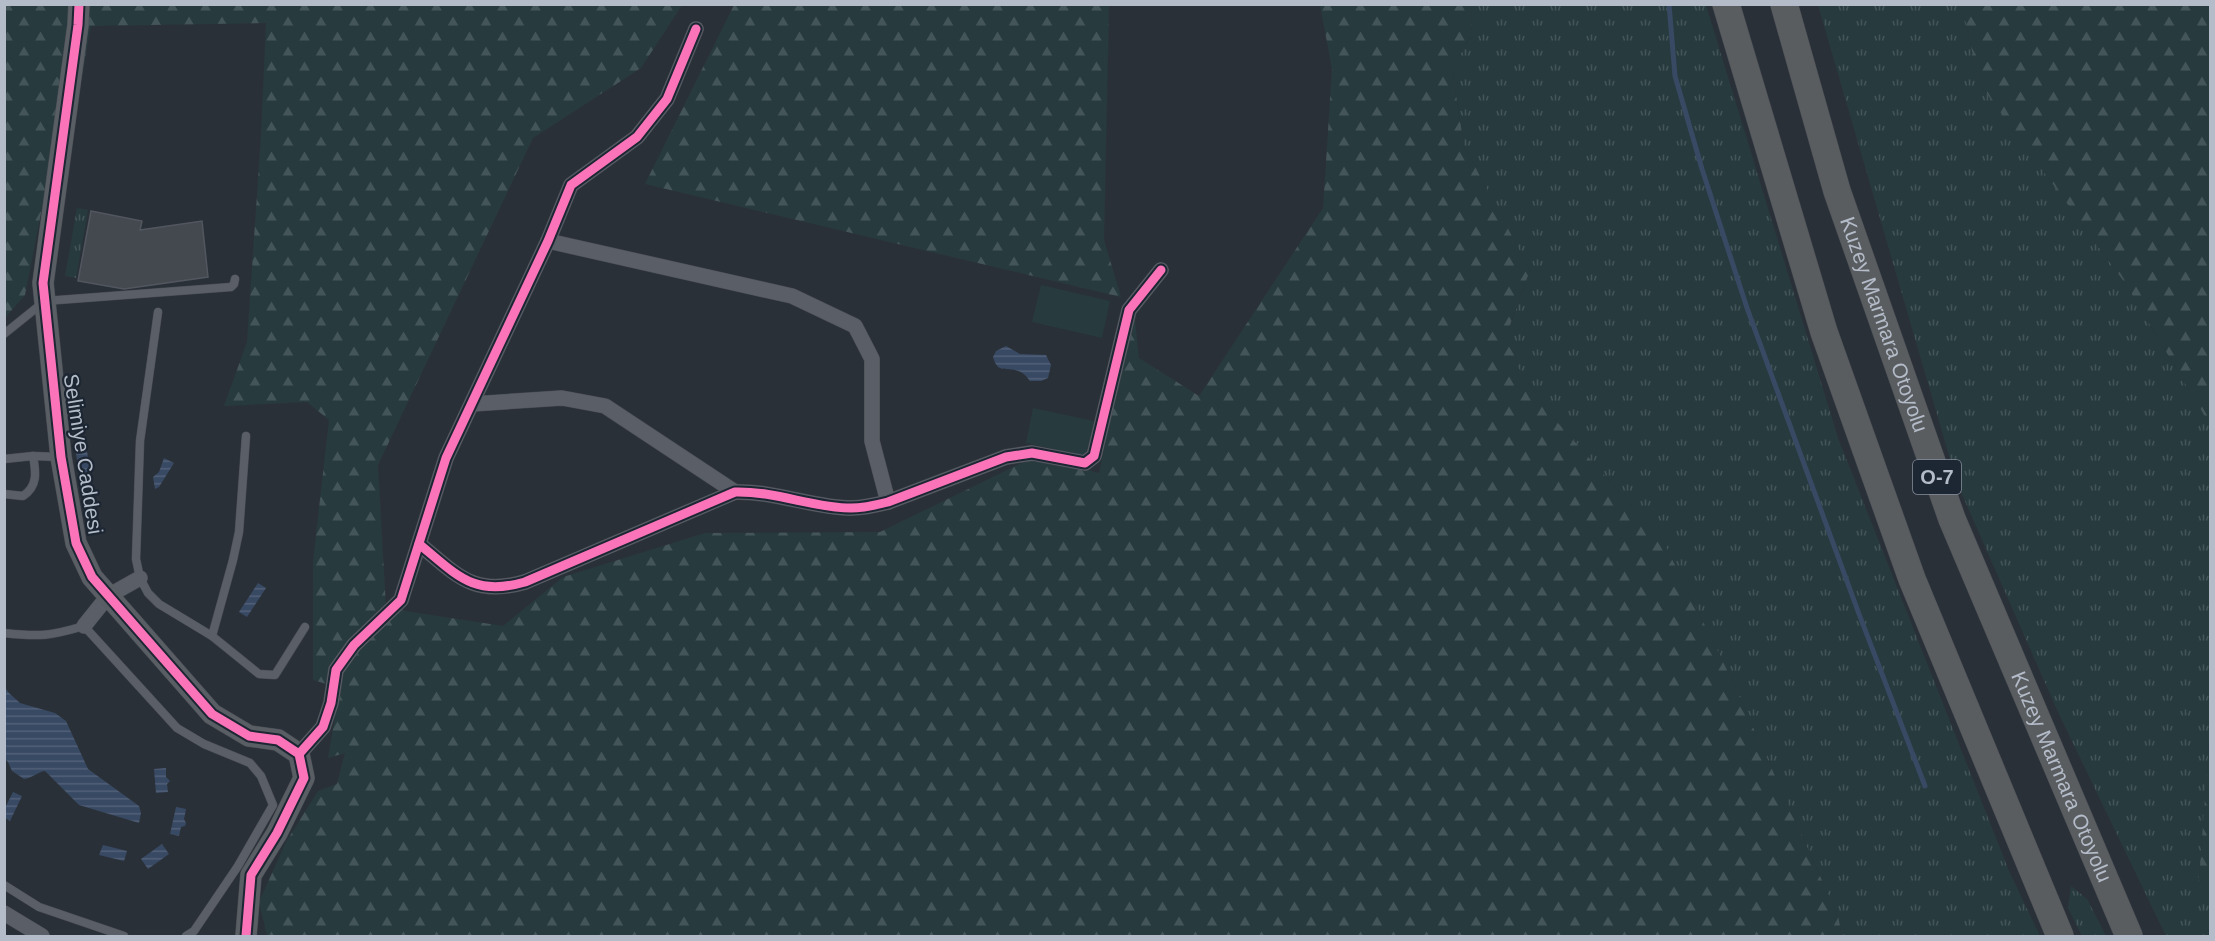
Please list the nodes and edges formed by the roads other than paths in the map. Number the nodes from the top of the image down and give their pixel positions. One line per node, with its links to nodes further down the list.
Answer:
1 (79, 4): 8 (street, Selimiye Caddesi)
2 (1726, 4): 33 (highway, O-7)
3 (1784, 4): 34 (highway, Kuzey Marmara Otoyolu / O-7)
4 (696, 29): 5 (street)
5 (548, 241): 11 (street); 18 (street)
6 (1161, 270): 18 (street)
7 (235, 279): 8 (lane)
8 (45, 302): 10 (lane); 14 (street, Selimiye Caddesi)
9 (158, 312): 20 (lane)
10 (4, 334)
11 (472, 404): 16 (street); 19 (street)
12 (246, 436): 25 (lane)
13 (33, 456): 14 (lane); 15 (lane); 17 (lane)
14 (61, 457): 21 (street, Selimiye Caddesi)
15 (4, 459)
16 (735, 492): 18 (street); 19 (street)
17 (4, 494)
18 (888, 502)
19 (419, 544): 26 (street)
20 (140, 578): 21 (street); 25 (lane)
21 (108, 596): 22 (street); 26 (street, Selimiye Caddesi)
22 (84, 626): 24 (lane); 31 (lane)
23 (305, 627): 25 (lane)
24 (4, 633)
25 (212, 636)
26 (299, 754): 32 (street)
27 (4, 885): 30 (lane)
28 (4, 914): 29 (street)
29 (42, 936)
30 (124, 936)
31 (186, 936)
32 (246, 936)
33 (2060, 936)
34 (2129, 936)

